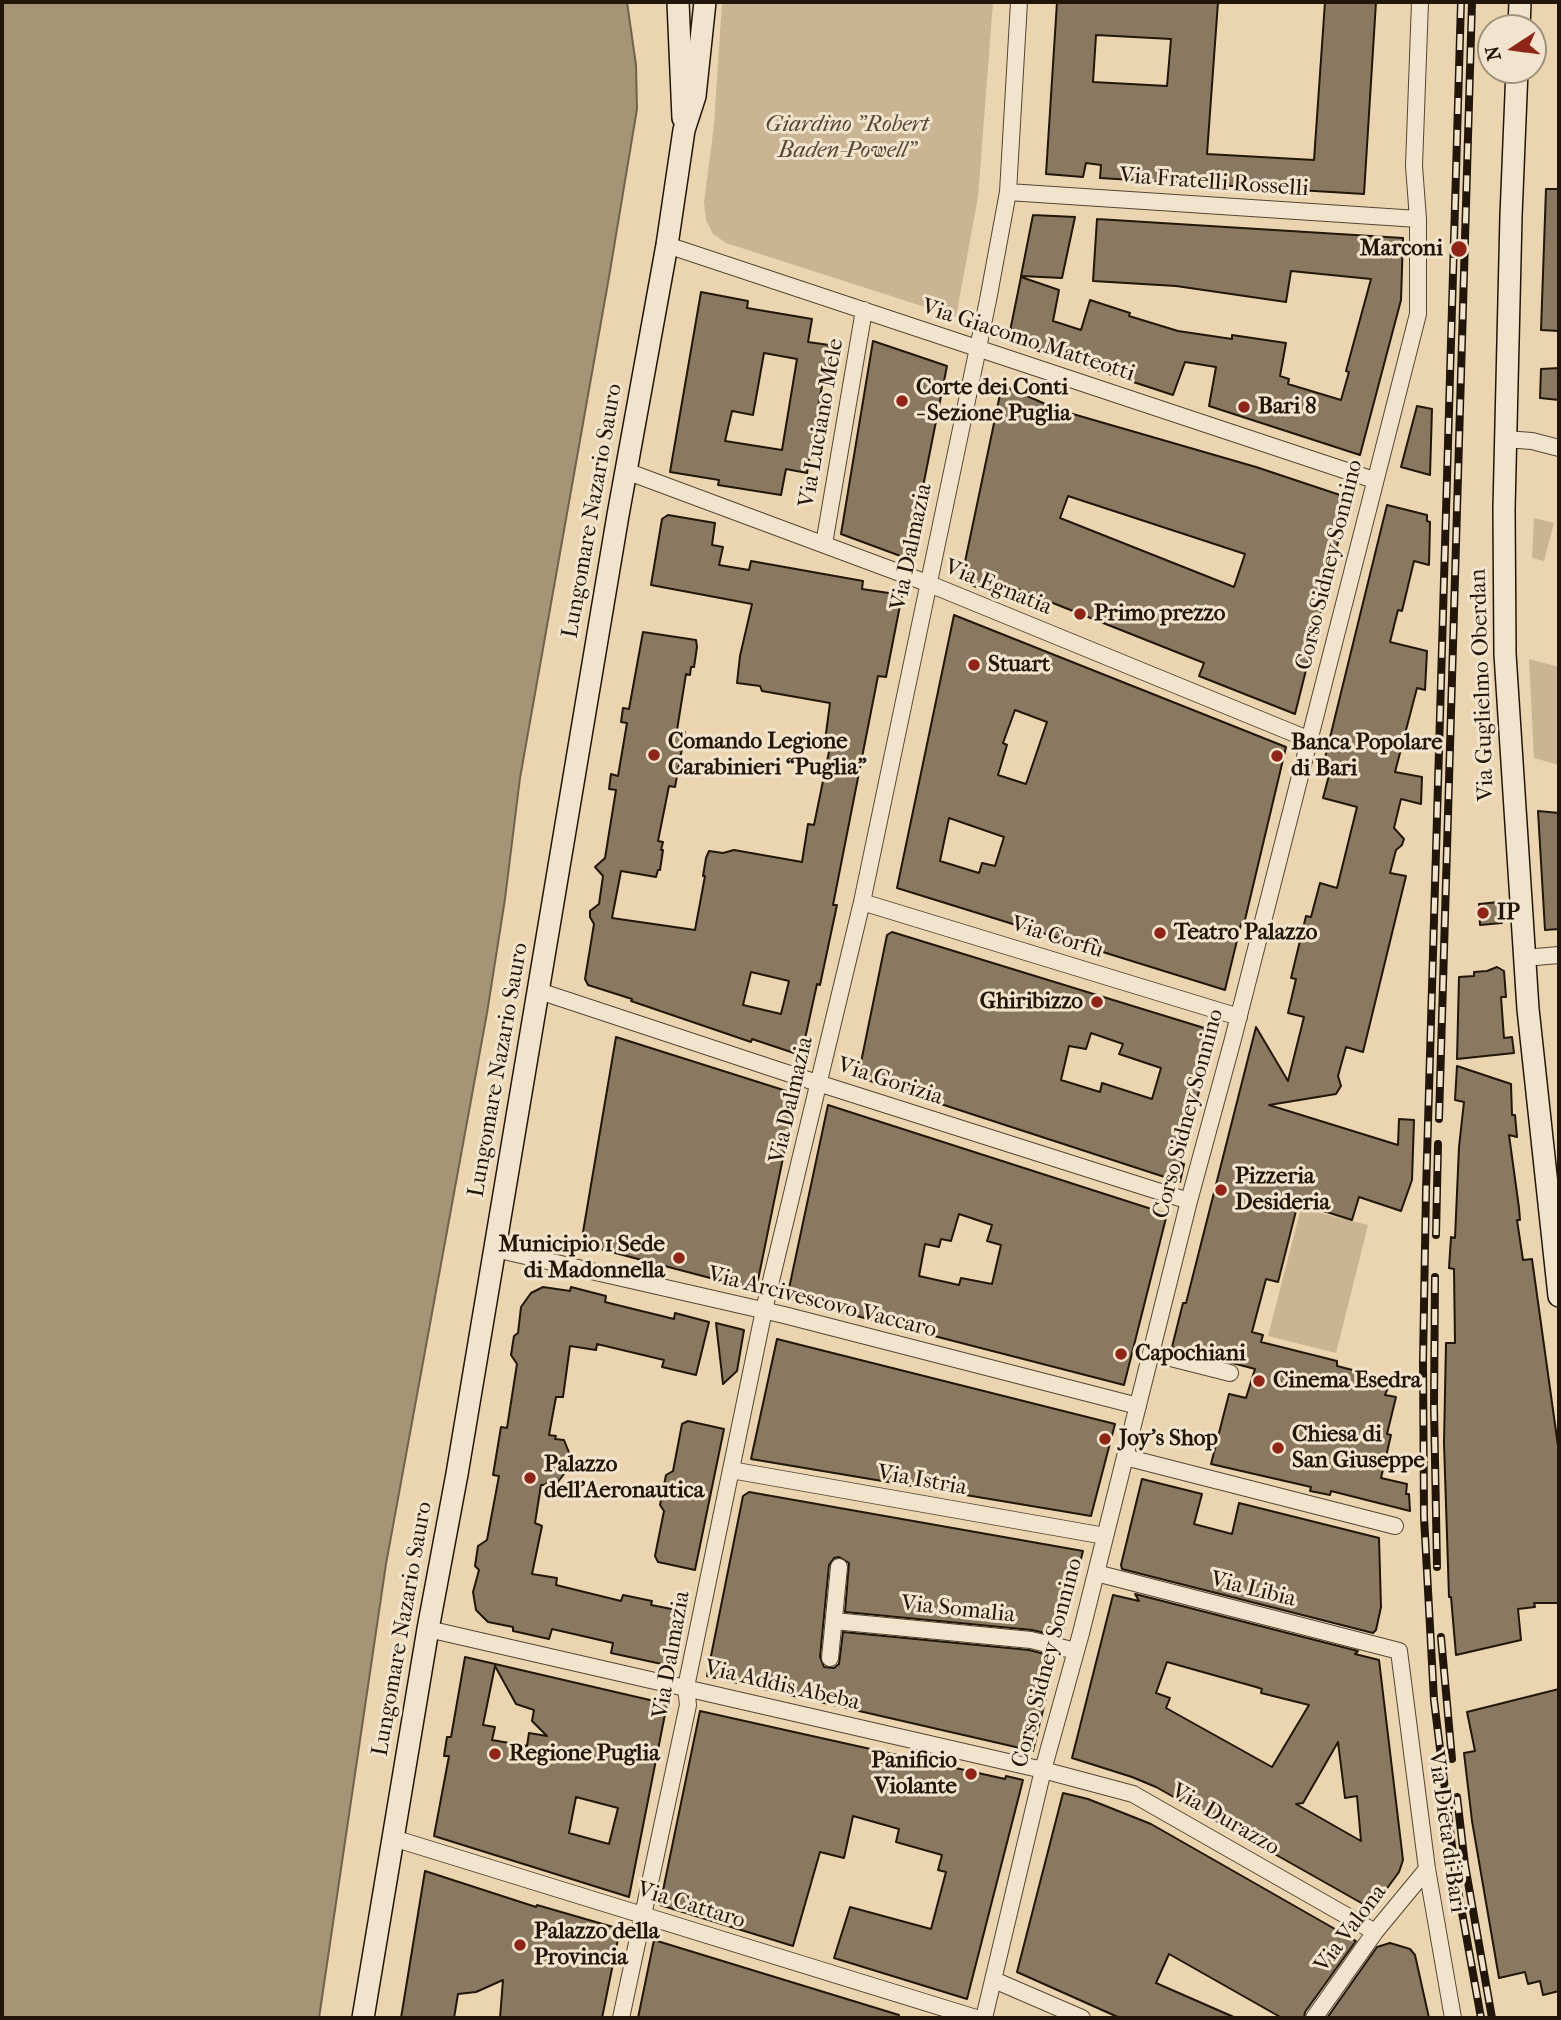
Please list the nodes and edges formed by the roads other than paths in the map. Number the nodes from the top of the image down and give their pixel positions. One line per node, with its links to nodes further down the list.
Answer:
1 (678, 2): 6 (main road)
2 (705, 2): 6 (main road)
3 (1019, 2): 7 (street, Via Dalmazia)
4 (1420, 2): 8 (street, Corso Sidney Sonnino)
5 (1516, 84): 12 (main road, Via Guglielmo Oberdan)
6 (684, 130): 9 (main road, Lungomare Nazario Sauro)
7 (1008, 192): 8 (street, Via Fratelli Rosselli); 11 (street, Via Dalmazia)
8 (1418, 219): 15 (street, Corso Sidney Sonnino)
9 (667, 245): 10 (street, Via Giacomo Matteotti); 14 (main road, Lungomare Nazario Sauro)
10 (864, 310): 11 (street, Via Giacomo Matteotti); 16 (street, Via Luciano Mele)
11 (977, 348): 15 (street, Via Giacomo Matteotti); 17 (street, Via Dalmazia)
12 (1505, 439): 13 (street); 21 (main road, Via Guglielmo Oberdan)
13 (1559, 448)
14 (626, 471): 16 (street, Via Egnatia); 22 (main road, Lungomare Nazario Sauro)
15 (1374, 480): 18 (street, Corso Sidney Sonnino)
16 (824, 544): 17 (street, Via Egnatia)
17 (927, 583): 18 (street, Via Egnatia); 19 (street, Via Dalmazia)
18 (1310, 740): 23 (street, Corso Sidney Sonnino)
19 (862, 902): 23 (street, Via Corfù); 24 (street, Via Dalmazia)
20 (1559, 955): 21 (street)
21 (1524, 958): 27 (main road, Via Guglielmo Oberdan)
22 (539, 991): 24 (street, Via Gorizia); 26 (main road, Lungomare Nazario Sauro)
23 (1238, 1017): 25 (street, Corso Sidney Sonnino)
24 (820, 1083): 25 (street, Via Gorizia); 29 (street, Via Dalmazia)
25 (1189, 1201): 30 (street, Corso Sidney Sonnino)
26 (495, 1249): 29 (street, Via Arcivescovo Vaccaro); 40 (main road, Lungomare Nazario Sauro)
27 (1557, 1259): 28 (main road, Via Guglielmo Oberdan)
28 (1559, 1296)
29 (764, 1310): 32 (street, Via Arcivescovo Vaccaro); 34 (street, Via Dalmazia)
30 (1151, 1353): 31 (street); 32 (street, Corso Sidney Sonnino)
31 (1230, 1373)
32 (1138, 1406): 33 (street, Corso Sidney Sonnino)
33 (1125, 1457): 35 (street); 36 (street, Corso Sidney Sonnino)
34 (730, 1470): 36 (street, Via Istria); 44 (street, Via Dalmazia)
35 (1395, 1526)
36 (1105, 1536): 38 (street, Corso Sidney Sonnino)
37 (839, 1567): 39 (street)
38 (1096, 1573): 41 (street, Corso Sidney Sonnino); 42 (street, Via Libia)
39 (834, 1621): 41 (street, Via Somalia); 43 (street)
40 (428, 1629): 44 (street, Via Addis Abeba); 46 (main road, Lungomare Nazario Sauro)
41 (1076, 1651): 45 (street, Corso Sidney Sonnino)
42 (1399, 1651): 47 (street, Via Dieta di Bari)
43 (830, 1657)
44 (685, 1687): 45 (street, Via Addis Abeba); 48 (street, Via Dalmazia)
45 (1043, 1770): 49 (street, Via Durazzo); 50 (street, Corso Sidney Sonnino)
46 (393, 1838): 48 (street, Via Cattaro); 51 (main road, Lungomare Nazario Sauro)
47 (1427, 1869): 49 (street, Via Valona); 57 (street, Via Dieta di Bari)
48 (643, 1914): 52 (street, Via Dalmazia); 53 (street, Via Cattaro)
49 (1375, 1931): 56 (street, Via Valona)
50 (994, 1980): 54 (street, Corso Sidney Sonnino); 55 (street)
51 (363, 2018)
52 (621, 2018)
53 (976, 2018)
54 (984, 2018)
55 (1082, 2018)
56 (1314, 2018)
57 (1453, 2018)

